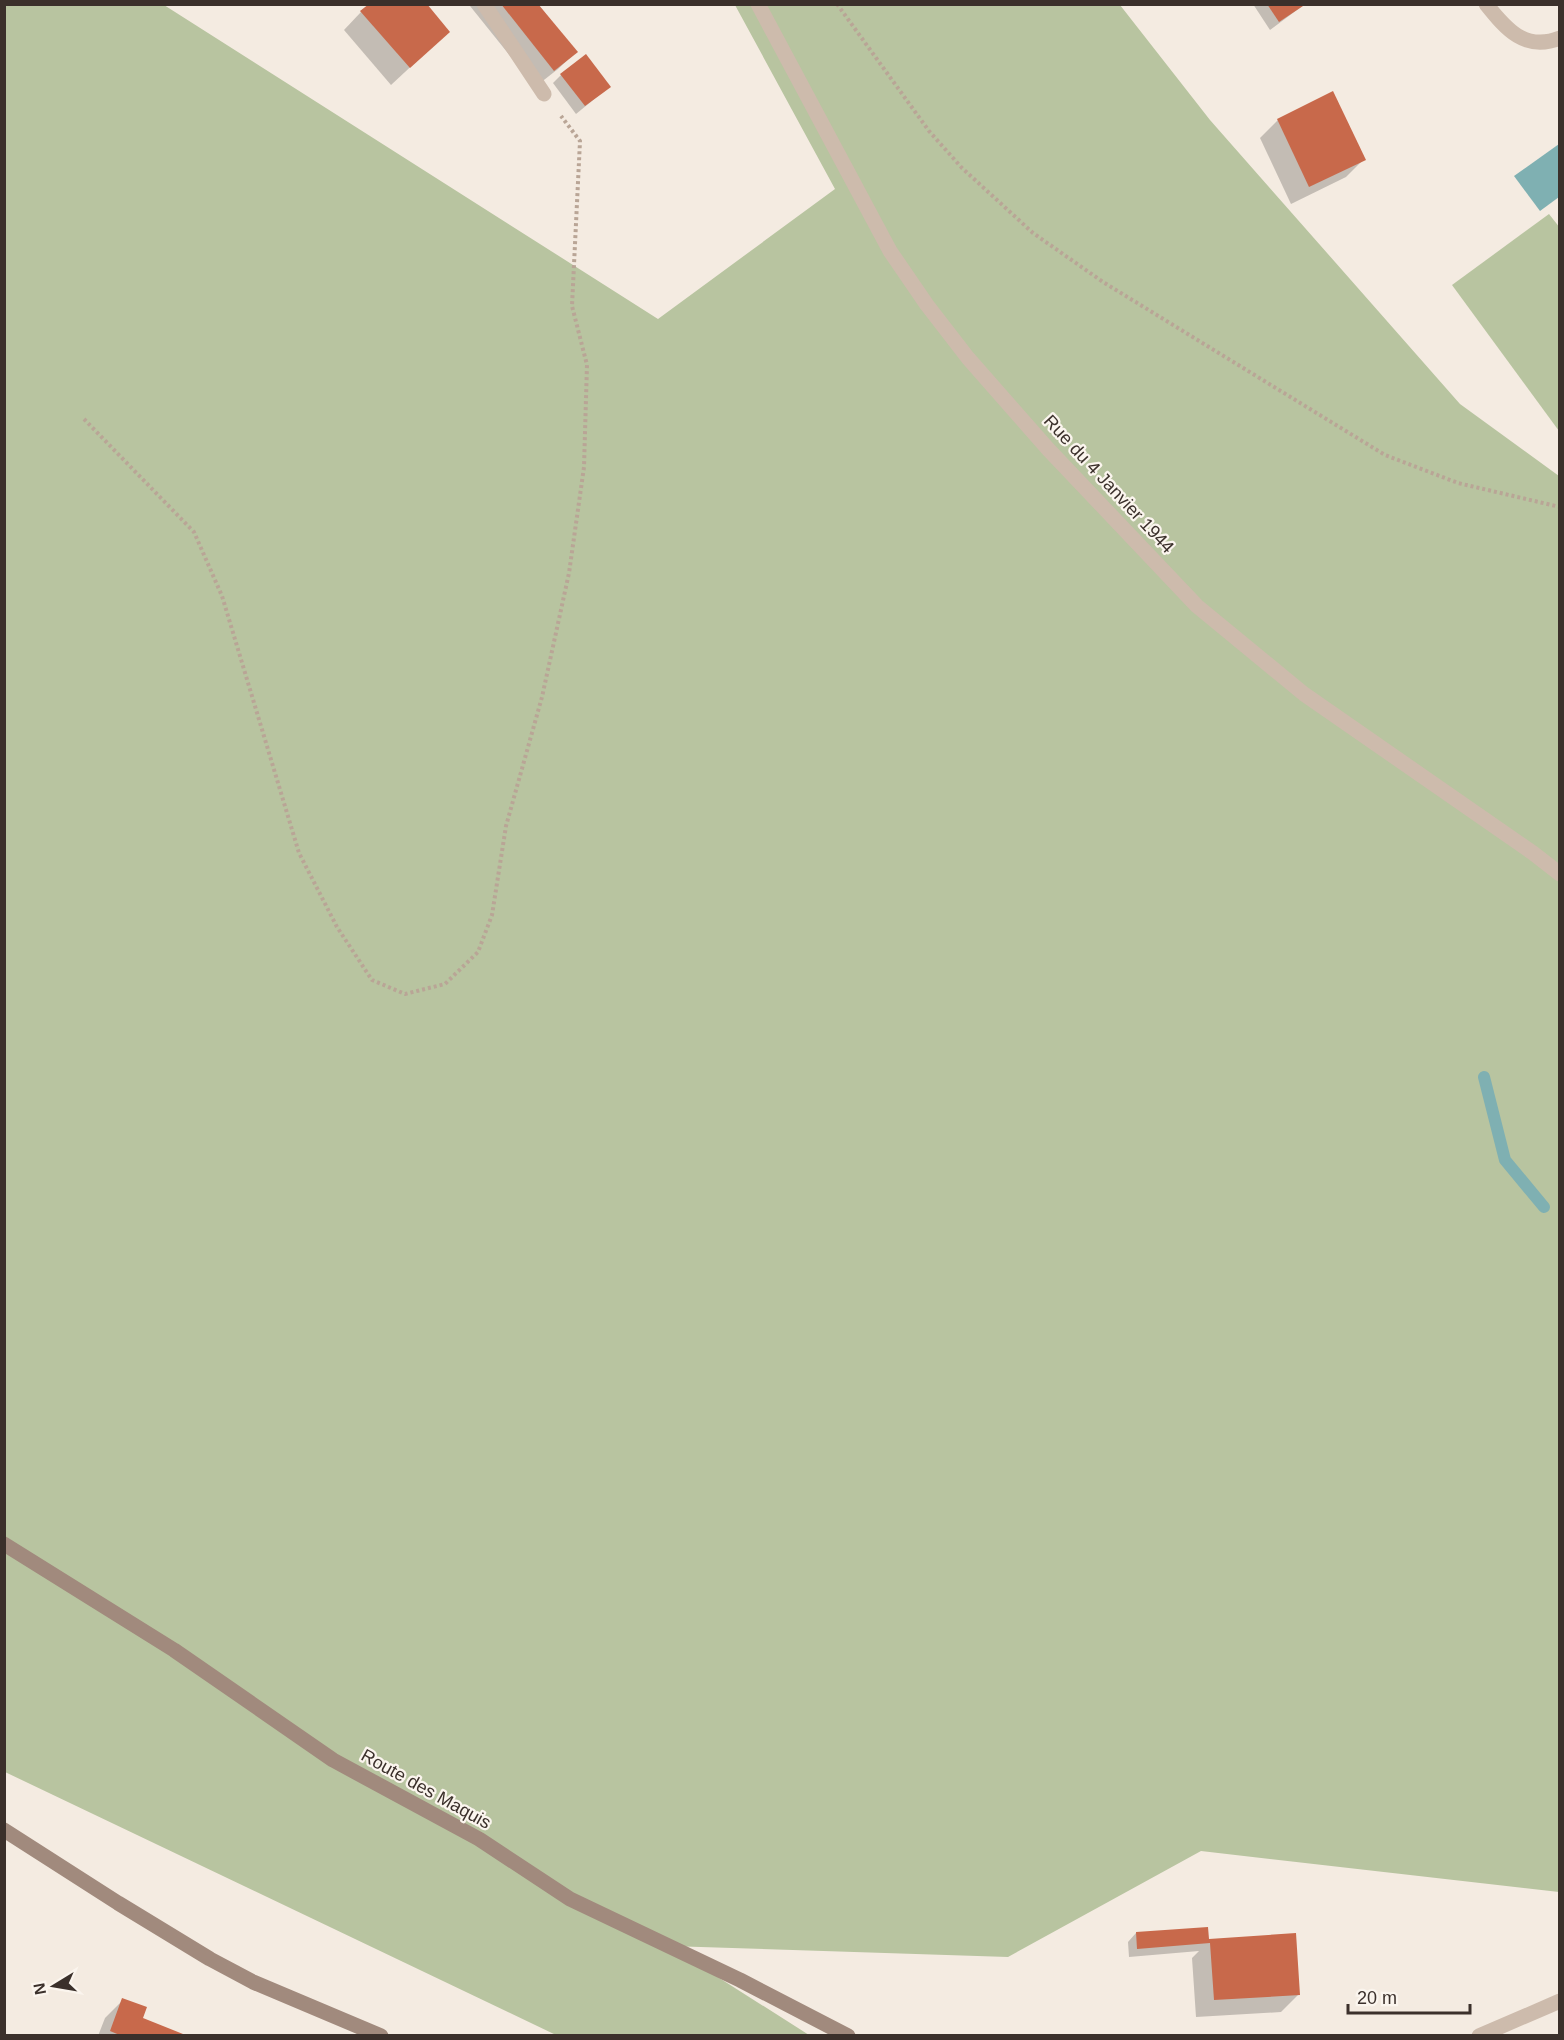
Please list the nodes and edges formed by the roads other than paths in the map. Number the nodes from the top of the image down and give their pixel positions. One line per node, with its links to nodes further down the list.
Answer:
1 (484, 4): 5 (street)
2 (758, 4): 6 (street, Rue du 4 Janvier 1944)
3 (1486, 4): 4 (street)
4 (1560, 38)
5 (544, 94)
6 (1560, 874)
7 (4, 1544): 11 (street, Route des Maquis)
8 (4, 1830): 10 (street)
9 (1560, 2001): 12 (street)
10 (381, 2036)
11 (848, 2036)
12 (1479, 2036)

